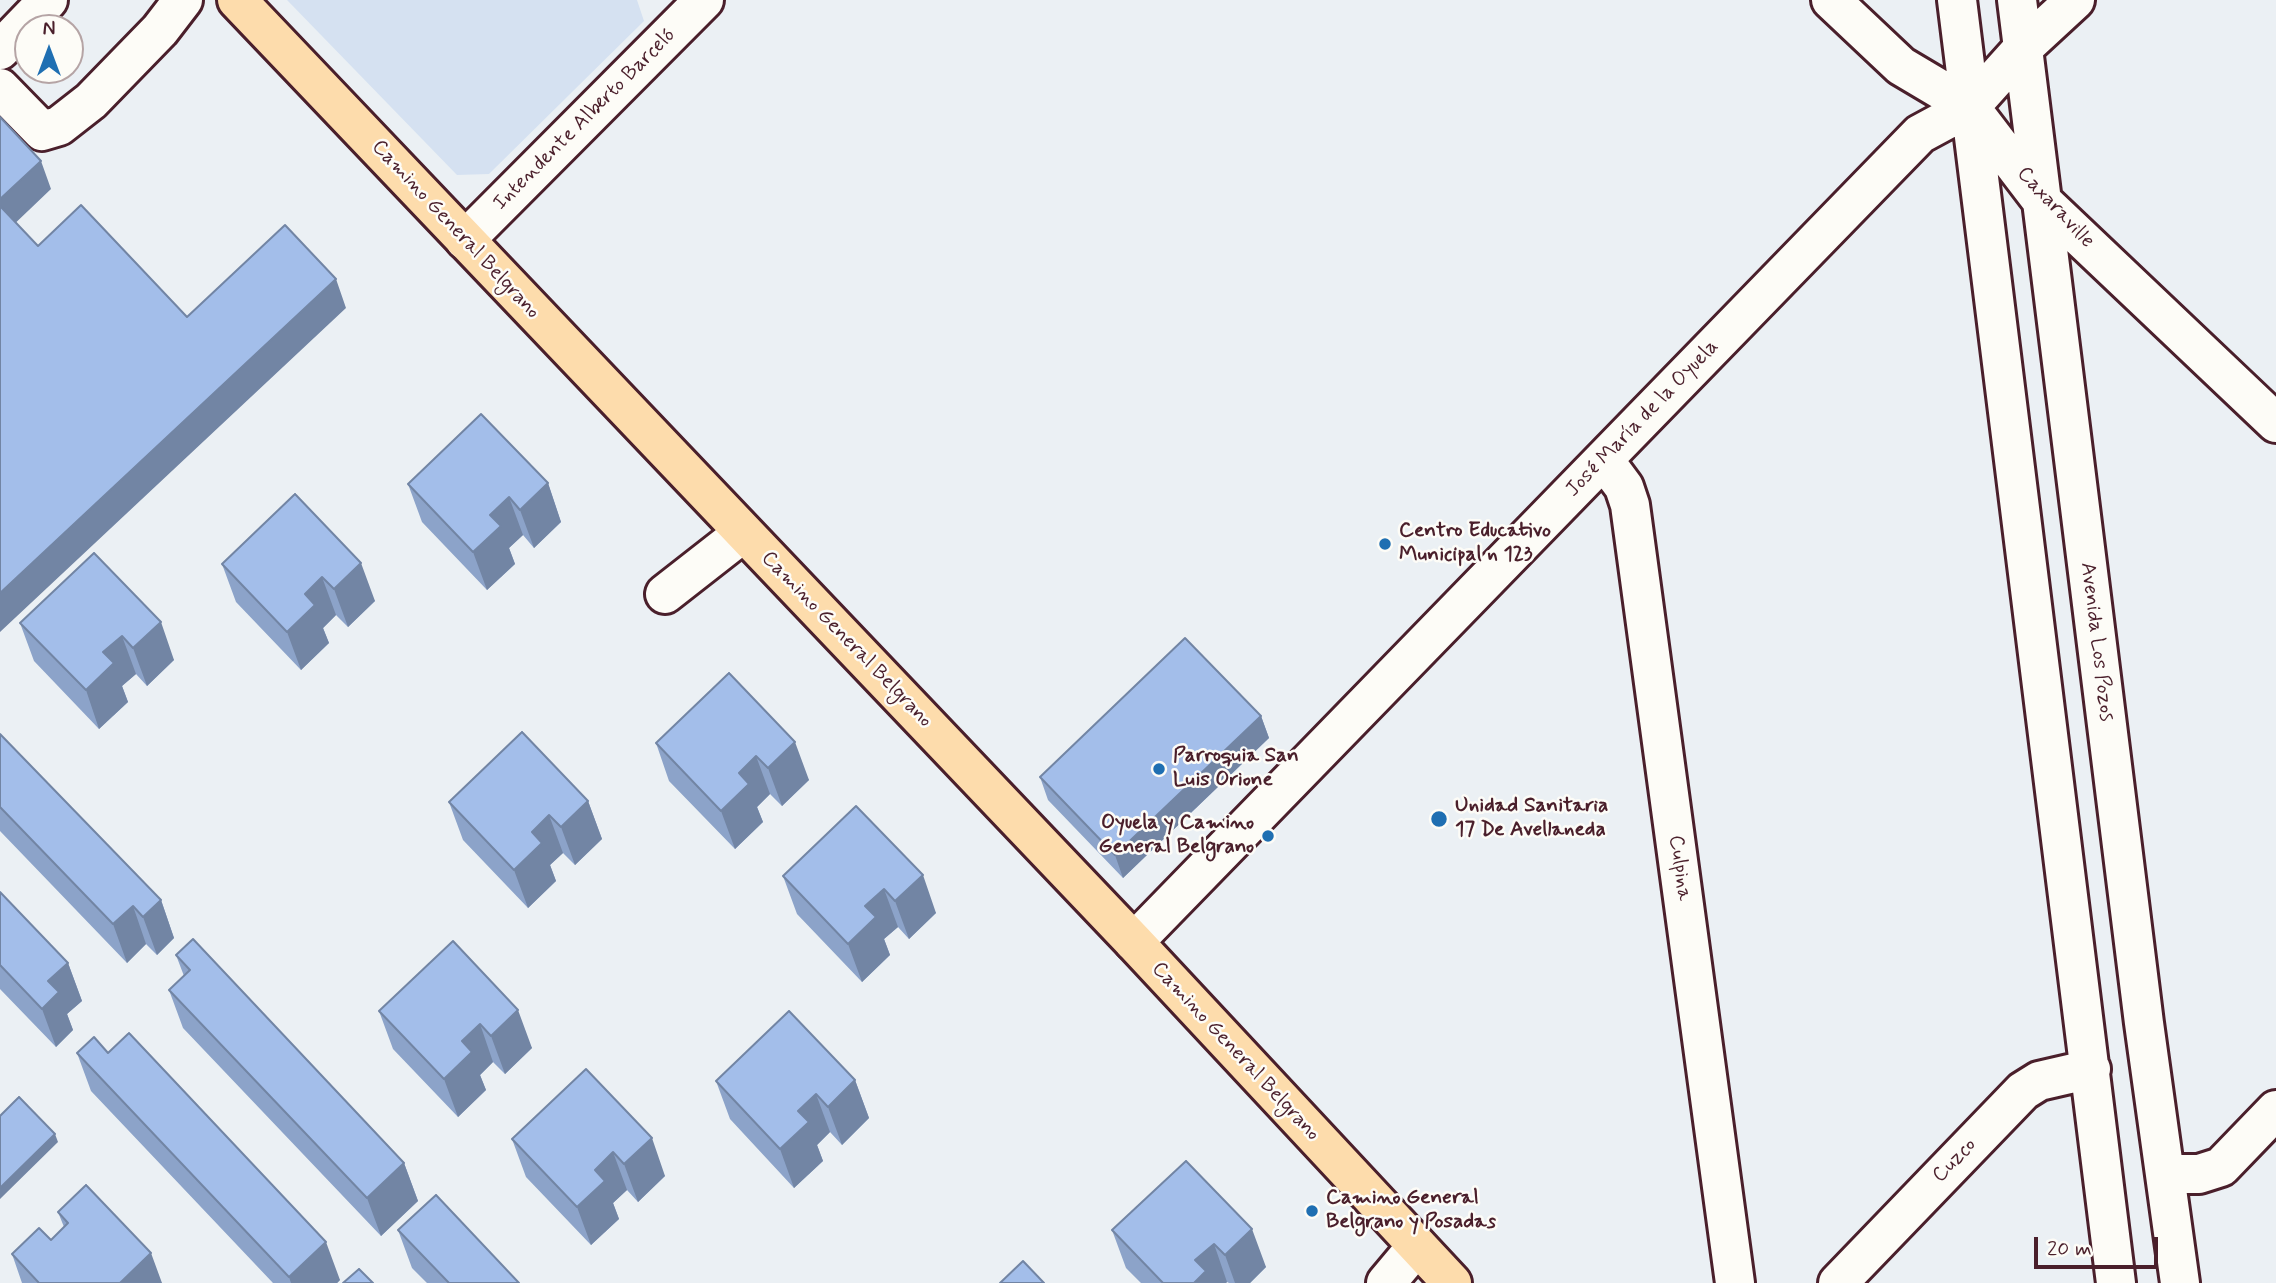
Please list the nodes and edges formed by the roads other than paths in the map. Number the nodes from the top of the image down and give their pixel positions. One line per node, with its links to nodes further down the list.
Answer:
1 (48, 0): 10 (street)
2 (183, 0): 11 (street)
3 (237, 0): 14 (main road, Camino General Belgrano)
4 (704, 0): 14 (street, Intendente Alberto Barceló)
5 (1831, 0): 12 (street, Caxaraville)
6 (1957, 0): 12 (street)
7 (2017, 0): 9 (street, Avenida Los Pozos)
8 (2075, 0): 9 (street, José María de la Oyuela)
9 (2023, 48): 12 (street, José María de la Oyuela); 13 (street, Avenida Los Pozos)
10 (0, 50)
11 (0, 88)
12 (1970, 107): 13 (street, Caxaraville); 16 (street, José María de la Oyuela); 20 (street)
13 (2041, 200): 15 (street, Caxaraville); 22 (street, Avenida Los Pozos)
14 (465, 240): 17 (main road, Camino General Belgrano)
15 (2276, 423)
16 (1604, 460): 19 (street, José María de la Oyuela); 26 (street, Culpina)
17 (743, 533): 18 (street); 19 (main road, Camino General Belgrano)
18 (666, 594)
19 (1134, 943): 23 (main road, Camino General Belgrano)
20 (2091, 1069): 27 (street, Cuzco); 28 (street)
21 (2276, 1110): 22 (street)
22 (2165, 1174): 29 (street, Avenida Los Pozos)
23 (1417, 1246): 24 (street); 25 (main road, Camino General Belgrano)
24 (1386, 1283)
25 (1452, 1283)
26 (1735, 1283)
27 (1838, 1283)
28 (2116, 1283)
29 (2180, 1283)

